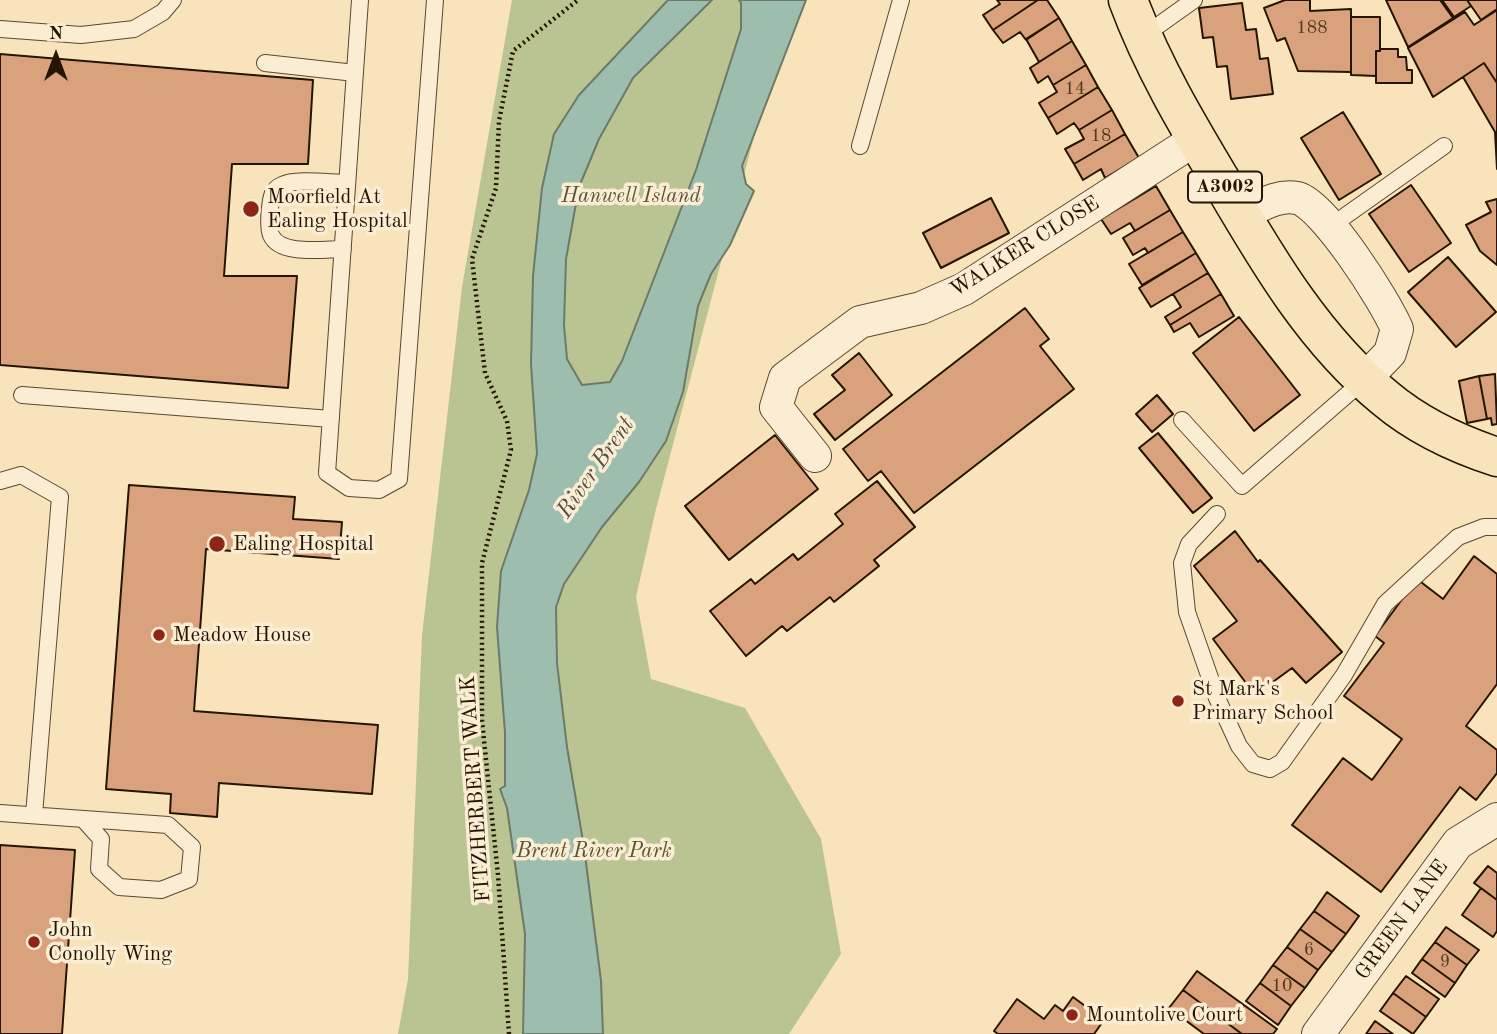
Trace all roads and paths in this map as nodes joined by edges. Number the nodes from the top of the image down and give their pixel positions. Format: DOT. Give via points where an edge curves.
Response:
graph roads {
  1 [pos="173,0"];
  2 [pos="360,0"];
  3 [pos="435,0"];
  4 [pos="578,0"];
  5 [pos="901,0"];
  6 [pos="1128,0"];
  7 [pos="1194,0"];
  8 [pos="0,29"];
  9 [pos="1142,37"];
  10 [pos="265,63"];
  11 [pos="355,73"];
  12 [pos="1196,139"];
  13 [pos="860,146"];
  14 [pos="1444,146"];
  15 [pos="347,183"];
  16 [pos="1241,215"];
  17 [pos="1331,226"];
  18 [pos="343,249"];
  19 [pos="1364,380"];
  20 [pos="22,396"];
  21 [pos="331,419"];
  22 [pos="1182,420"];
  23 [pos="815,456"];
  24 [pos="1497,457"];
  25 [pos="0,481"];
  26 [pos="1217,514"];
  27 [pos="1497,527"];
  28 [pos="0,813"];
  29 [pos="34,815"];
  30 [pos="83,819"];
  31 [pos="1497,819"];
  32 [pos="509,1034"];
  33 [pos="1318,1034"];
  1 -- 8 [label="lane" via="163,12 134,29 81,35"];
  2 -- 11 [label="lane"];
  3 -- 21 [label="lane" via="399,479 379,490 349,488 327,473"];
  4 -- 32 [label="path, FITZHERBERT WALK" via="513,51 499,121 496,188 472,259 485,373 508,421 510,450 482,563 482,721"];
  5 -- 13 [label="lane"];
  6 -- 9 [label="main road, A3002"];
  7 -- 9 [label="lane"];
  9 -- 12 [label="main road, A3002"];
  10 -- 11 [label="lane"];
  11 -- 15 [label="lane"];
  12 -- 16 [label="main road, A3002"];
  12 -- 23 [label="street, WALKER CLOSE" via="964,289 921,308 860,321 785,378 776,407"];
  14 -- 17 [label="lane"];
  15 -- 18 [label="lane"];
  15 -- 18 [label="lane" via="283,184 271,198 269,222 275,242 285,248"];
  16 -- 17 [label="street" via="1280,197 1299,198 1312,204"];
  16 -- 19 [label="main road, A3002" via="1305,312"];
  17 -- 19 [label="street" via="1388,307 1397,329 1390,353"];
  18 -- 21 [label="lane"];
  19 -- 22 [label="lane" via="1242,486"];
  19 -- 24 [label="main road, A3002" via="1408,416"];
  20 -- 21 [label="lane"];
  25 -- 29 [label="lane" via="21,475 60,497"];
  26 -- 27 [label="lane" via="1189,544 1182,563 1187,612 1239,746 1253,765 1270,769 1282,762 1343,675 1385,604 1458,537"];
  28 -- 29 [label="lane"];
  29 -- 30 [label="lane"];
  30 -- 30 [label="lane" via="169,825 192,847 189,879 161,890 119,887 99,869 101,839"];
  31 -- 33 [label="street, GREEN LANE" via="1458,843"];
}
